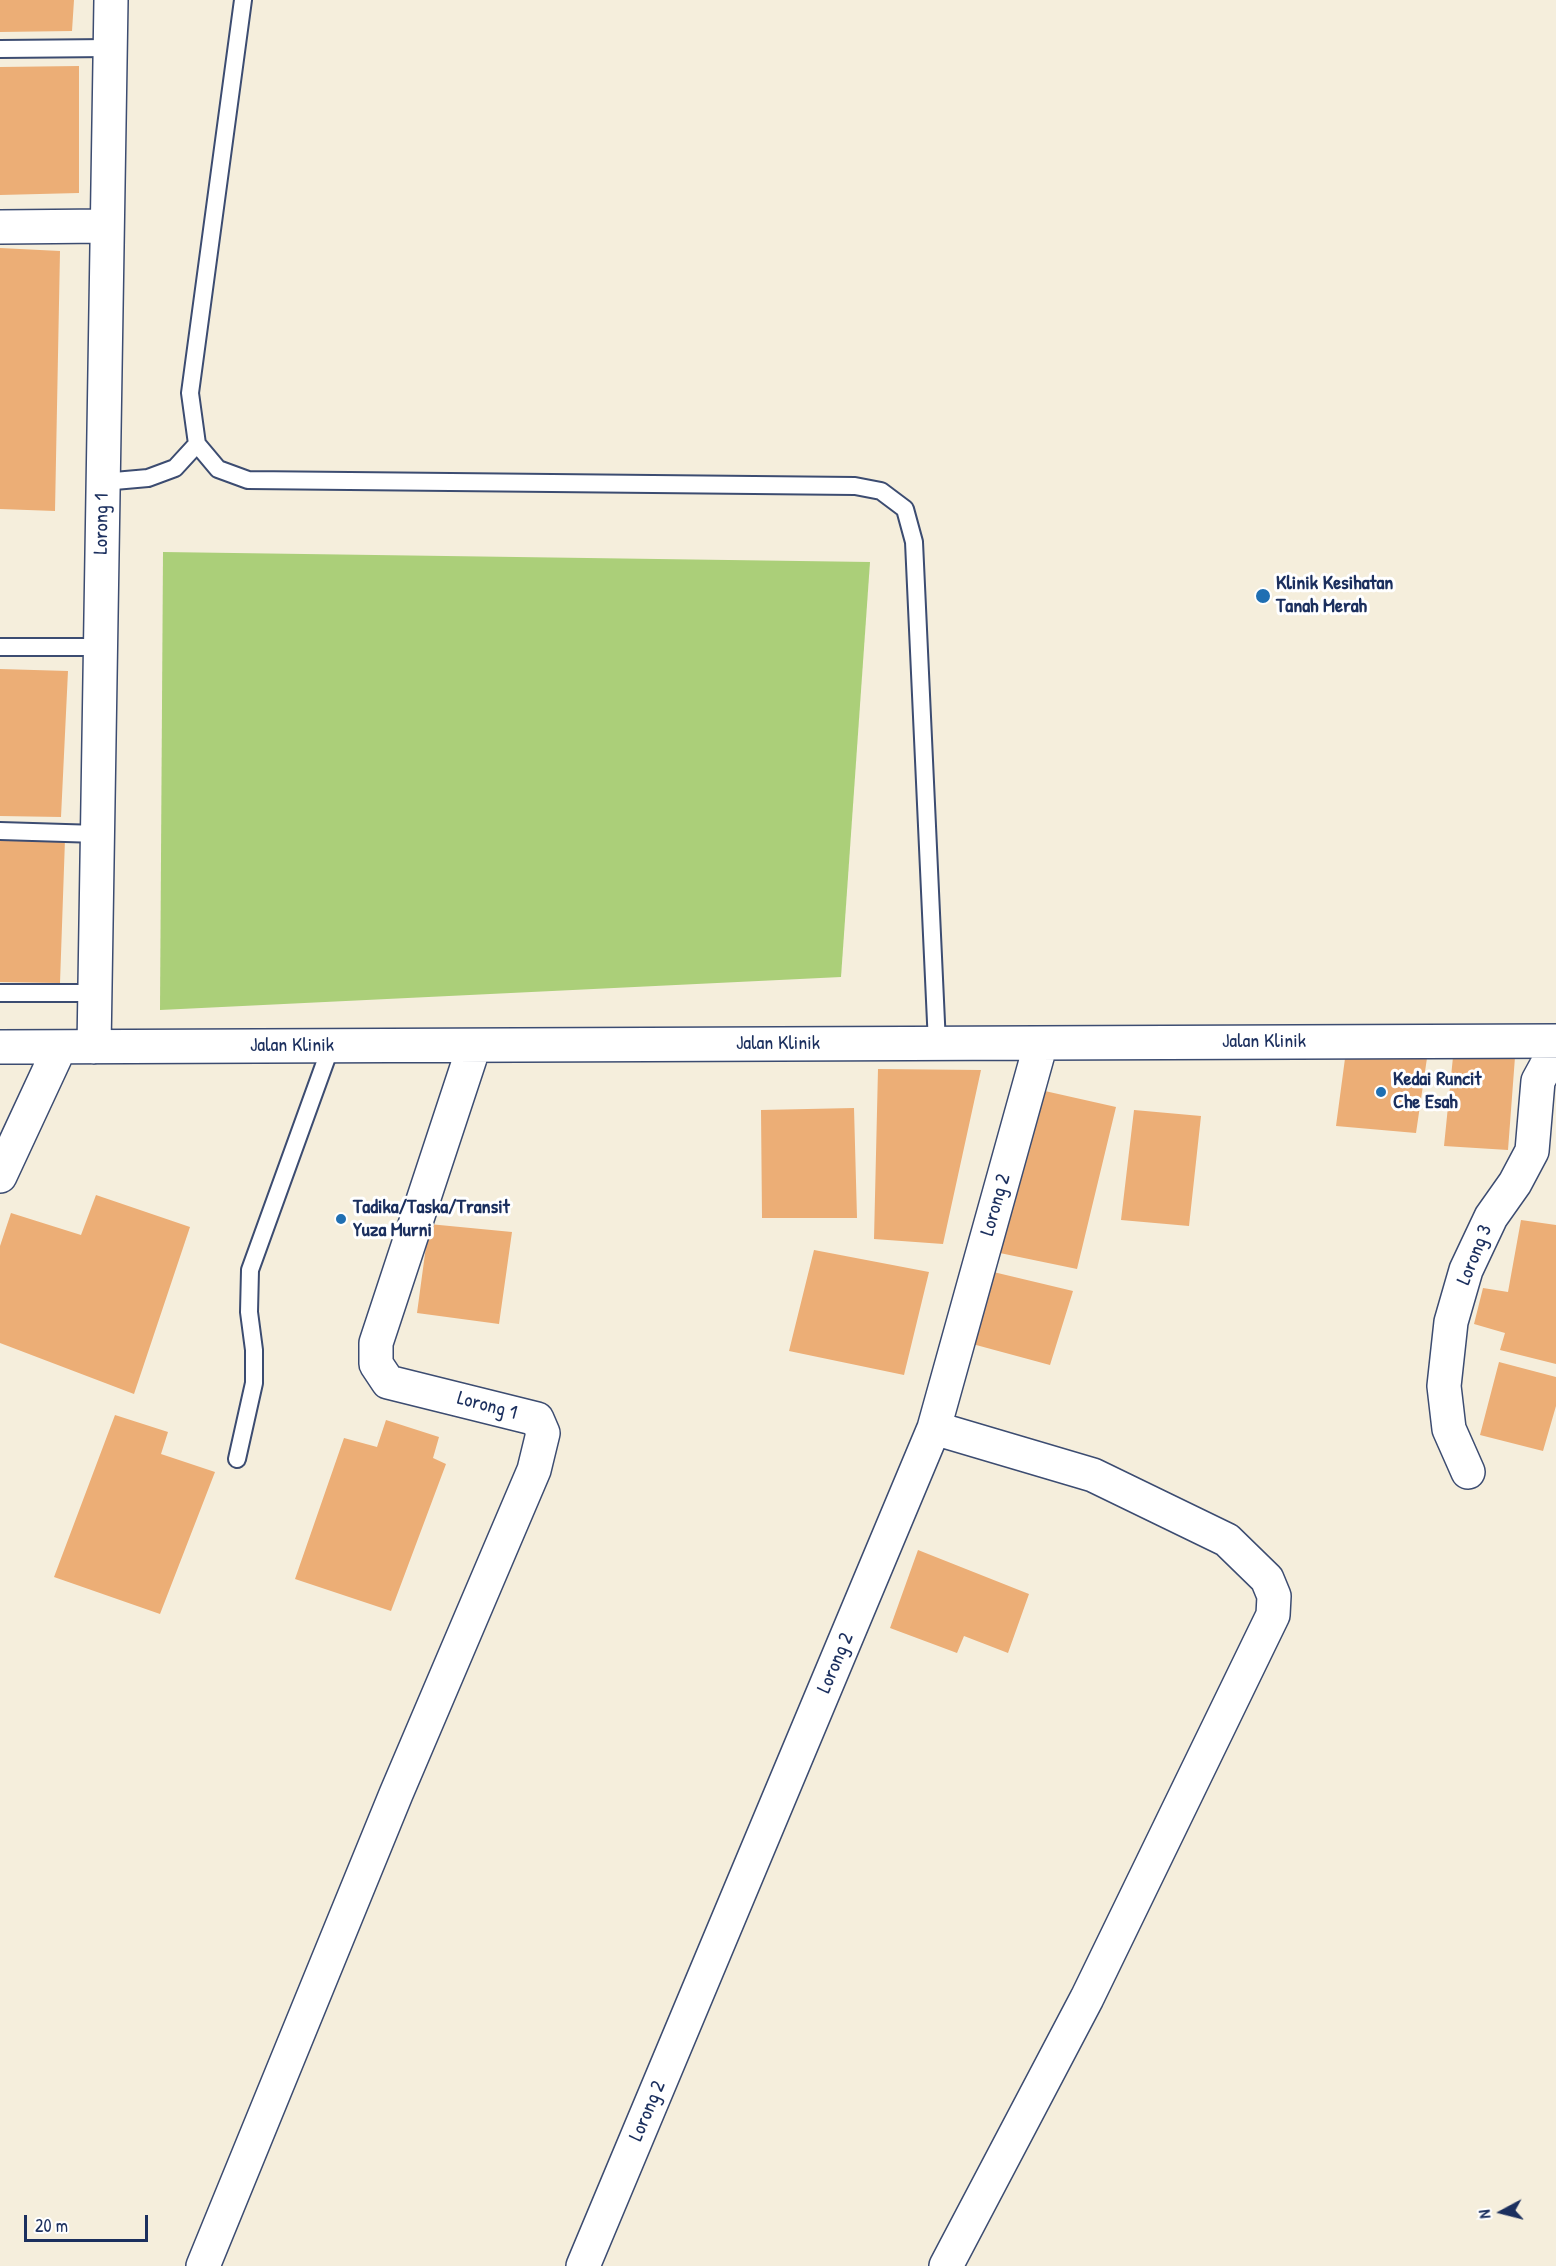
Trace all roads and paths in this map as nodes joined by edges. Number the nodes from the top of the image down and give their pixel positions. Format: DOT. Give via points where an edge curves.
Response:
graph roads {
  1 [pos="111,0"];
  2 [pos="243,0"];
  3 [pos="110,48"];
  4 [pos="0,50"];
  5 [pos="107,226"];
  6 [pos="0,227"];
  7 [pos="197,444"];
  8 [pos="103,482"];
  9 [pos="0,647"];
  10 [pos="100,647"];
  11 [pos="0,831"];
  12 [pos="98,834"];
  13 [pos="0,993"];
  14 [pos="95,993"];
  15 [pos="1556,1041"];
  16 [pos="1041,1043"];
  17 [pos="937,1044"];
  18 [pos="331,1046"];
  19 [pos="474,1046"];
  20 [pos="0,1047"];
  21 [pos="60,1047"];
  22 [pos="94,1047"];
  23 [pos="1556,1048"];
  24 [pos="0,1176"];
  25 [pos="934,1428"];
  26 [pos="237,1459"];
  27 [pos="1468,1472"];
  28 [pos="203,2266"];
  29 [pos="583,2266"];
  30 [pos="946,2266"];
  1 -- 3 [label="street, Lorong 1"];
  2 -- 7 [label="lane" via="190,393"];
  3 -- 4 [label="lane"];
  3 -- 5 [label="street, Lorong 1"];
  5 -- 6 [label="street"];
  5 -- 8 [label="street, Lorong 1"];
  7 -- 8 [label="lane" via="175,468 148,478"];
  7 -- 17 [label="lane" via="218,468 248,480 855,486 881,491 906,509 914,542"];
  8 -- 10 [label="street, Lorong 1"];
  9 -- 10 [label="lane"];
  10 -- 12 [label="street, Lorong 1"];
  11 -- 12 [label="lane"];
  12 -- 14 [label="street, Lorong 1"];
  13 -- 14 [label="lane"];
  14 -- 22 [label="street, Lorong 1"];
  15 -- 16 [label="street, Jalan Klinik"];
  16 -- 17 [label="street, Jalan Klinik"];
  16 -- 25 [label="street, Lorong 2"];
  17 -- 19 [label="street, Jalan Klinik"];
  18 -- 19 [label="street, Jalan Klinik"];
  18 -- 22 [label="street, Jalan Klinik"];
  18 -- 26 [label="lane" via="250,1270 254,1383"];
  19 -- 28 [label="street, Lorong 1" via="376,1343 376,1364 388,1382 537,1419 543,1433 534,1470 396,1794"];
  20 -- 21 [label="street, Jalan Klinik"];
  21 -- 22 [label="street, Jalan Klinik"];
  21 -- 24 [label="street"];
  23 -- 27 [label="street, Lorong 3" via="1538,1081 1532,1151 1491,1217 1466,1270 1451,1322 1444,1386 1449,1429"];
  25 -- 29 [label="street, Lorong 2"];
  25 -- 30 [label="street" via="1093,1475 1227,1540 1267,1579 1274,1596 1273,1615 1092,1987"];
}
